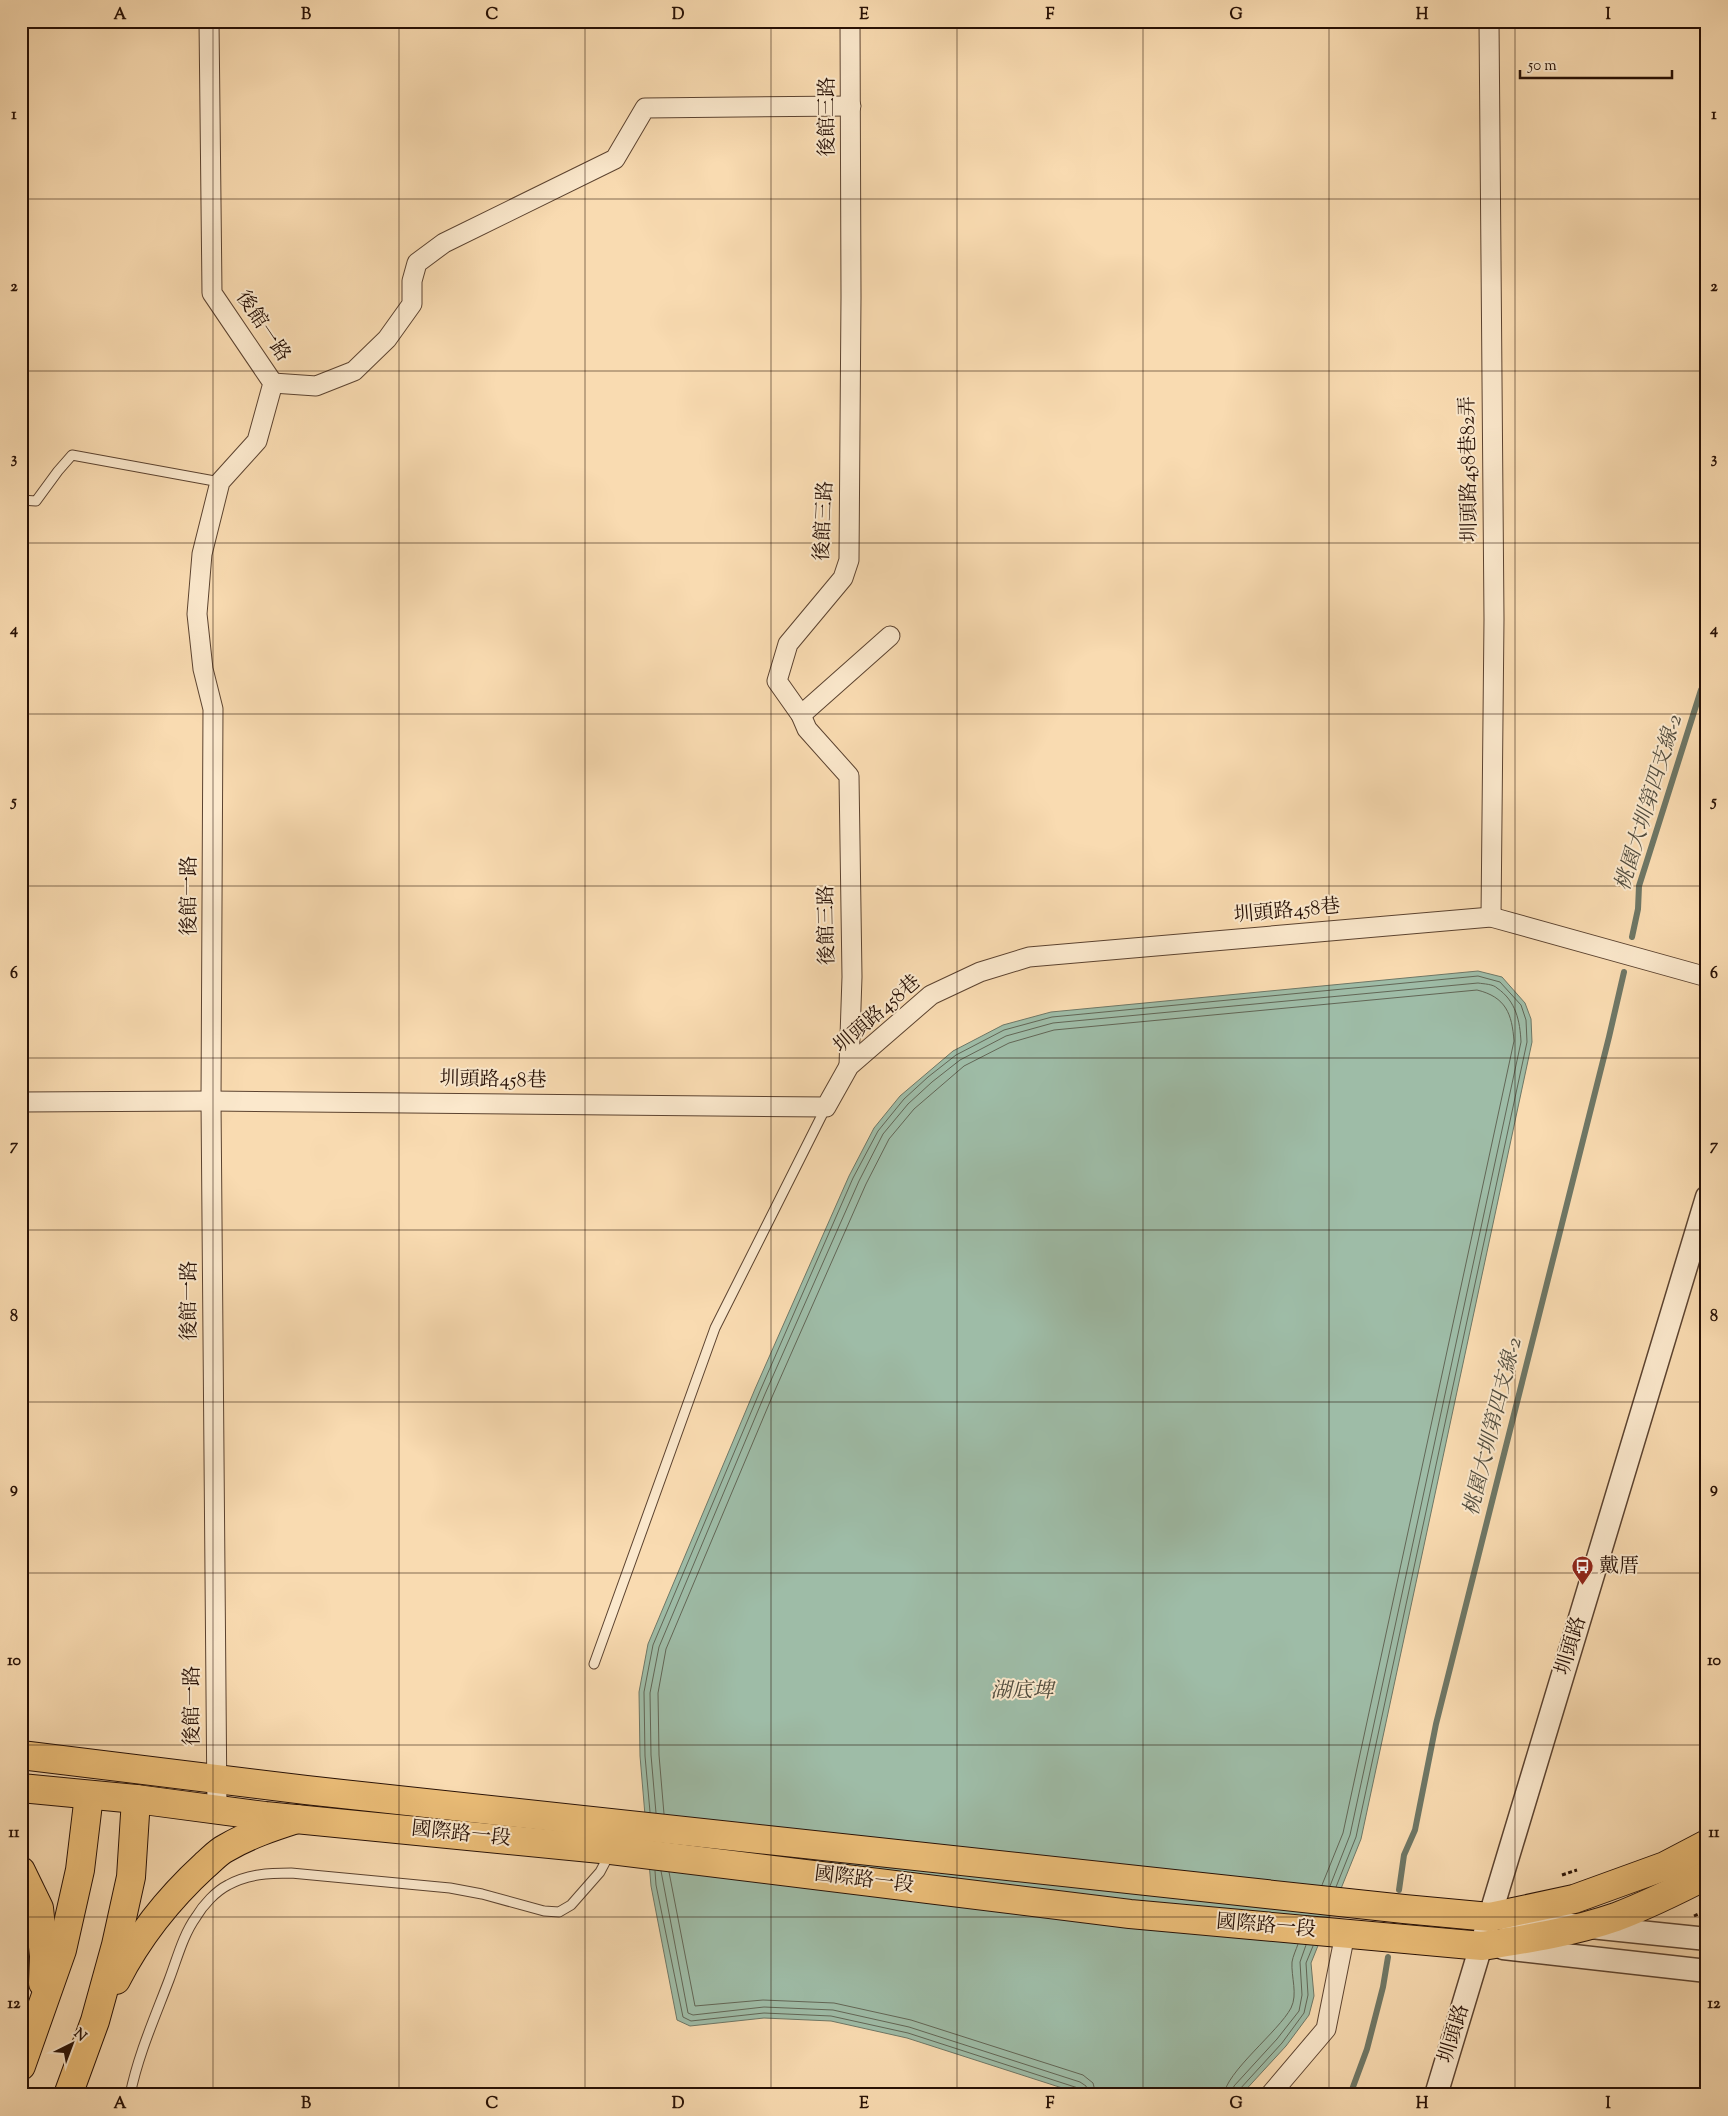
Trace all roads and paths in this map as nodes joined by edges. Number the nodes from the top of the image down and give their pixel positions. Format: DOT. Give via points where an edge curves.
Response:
graph roads {
  1 [pos="209,21"];
  2 [pos="850,21"];
  3 [pos="1489,21"];
  4 [pos="851,106"];
  5 [pos="273,383"];
  6 [pos="220,482"];
  7 [pos="21,500"];
  8 [pos="890,636"];
  9 [pos="801,714"];
  10 [pos="1491,917"];
  11 [pos="1707,977"];
  12 [pos="849,1066"];
  13 [pos="211,1101"];
  14 [pos="21,1102"];
  15 [pos="826,1107"];
  16 [pos="1707,1197"];
  17 [pos="594,1664"];
  18 [pos="21,1754"];
  19 [pos="108,1765"];
  20 [pos="216,1779"];
  21 [pos="21,1788"];
  22 [pos="89,1795"];
  23 [pos="136,1799"];
  24 [pos="217,1810"];
  25 [pos="297,1819"];
  26 [pos="1707,1844"];
  27 [pos="611,1850"];
  28 [pos="1586,1868"];
  29 [pos="21,1871"];
  30 [pos="1707,1875"];
  31 [pos="1559,1876"];
  32 [pos="1490,1917"];
  33 [pos="1584,1927"];
  34 [pos="1345,1934"];
  35 [pos="1707,1939"];
  36 [pos="1482,1946"];
  37 [pos="1707,1971"];
  38 [pos="43,2002"];
  39 [pos="95,2021"];
  40 [pos="21,2066"];
  41 [pos="68,2095"];
  42 [pos="130,2095"];
  43 [pos="1270,2095"];
  44 [pos="1436,2095"];
  1 -- 5 [label="street, 後館一路" via="212,293"];
  2 -- 4 [label="street, 後館三路"];
  3 -- 10 [label="street, 圳頭路458巷82弄" via="1494,619"];
  4 -- 5 [label="street" via="645,108 615,159 444,243 418,263 412,280 412,304 387,339 354,370 316,386"];
  4 -- 9 [label="street, 後館三路" via="849,560 843,578 788,644 777,681"];
  5 -- 6 [label="street, 後館一路" via="257,441"];
  6 -- 7 [label="lane" via="72,455 36,501"];
  6 -- 13 [label="street, 後館一路" via="202,554 197,614 203,669 213,709"];
  8 -- 9 [label="street"];
  9 -- 12 [label="street, 後館三路" via="807,729 849,776 852,977"];
  10 -- 11 [label="street, 圳頭路458巷"];
  10 -- 12 [label="street, 圳頭路458巷" via="1029,957 980,972 932,995"];
  12 -- 15 [label="street, 圳頭路458巷"];
  13 -- 14 [label="street, 圳頭路458巷"];
  13 -- 15 [label="street, 圳頭路458巷"];
  13 -- 20 [label="street, 後館一路"];
  15 -- 17 [label="lane" via="715,1328"];
  16 -- 32 [label="street, 圳頭路"];
  18 -- 19 [label="main road, 國際路一段"];
  19 -- 20 [label="main road, 國際路一段"];
  19 -- 22 [label="main road"];
  19 -- 23 [label="main road"];
  20 -- 24 [label="street, 後館一路"];
  20 -- 32 [label="main road, 國際路一段"];
  21 -- 22 [label="main road, 國際路一段"];
  22 -- 23 [label="main road, 國際路一段"];
  22 -- 38 [label="main road" via="80,1870 62,1950"];
  23 -- 24 [label="main road, 國際路一段"];
  23 -- 39 [label="main road" via="131,1877"];
  24 -- 25 [label="main road, 國際路一段"];
  25 -- 27 [label="main road, 國際路一段"];
  25 -- 39 [label="main road" via="257,1831 224,1849 194,1876 151,1924 127,1959"];
  26 -- 32 [label="main road" via="1666,1866 1574,1899"];
  27 -- 34 [label="main road, 國際路一段" via="1130,1914"];
  27 -- 42 [label="lane" via="600,1872 571,1905 559,1912 450,1888 291,1873 245,1877 226,1885 195,1917 184,1939 141,2055"];
  28 -- 31 [label="path"];
  29 -- 38 [label="main road" via="39,1908 44,1956"];
  30 -- 33 [label="main road" via="1617,1917"];
  32 -- 33 [label="street, 國際路一段"];
  32 -- 36 [label="street, 圳頭路"];
  33 -- 35 [label="street, 國際路一段"];
  33 -- 36 [label="main road"];
  34 -- 36 [label="main road, 國際路一段"];
  34 -- 43 [label="street" via="1326,2029"];
  36 -- 37 [label="street, 國際路一段"];
  36 -- 44 [label="street, 圳頭路"];
  38 -- 40 [label="main road"];
  39 -- 41 [label="main road"];
}
